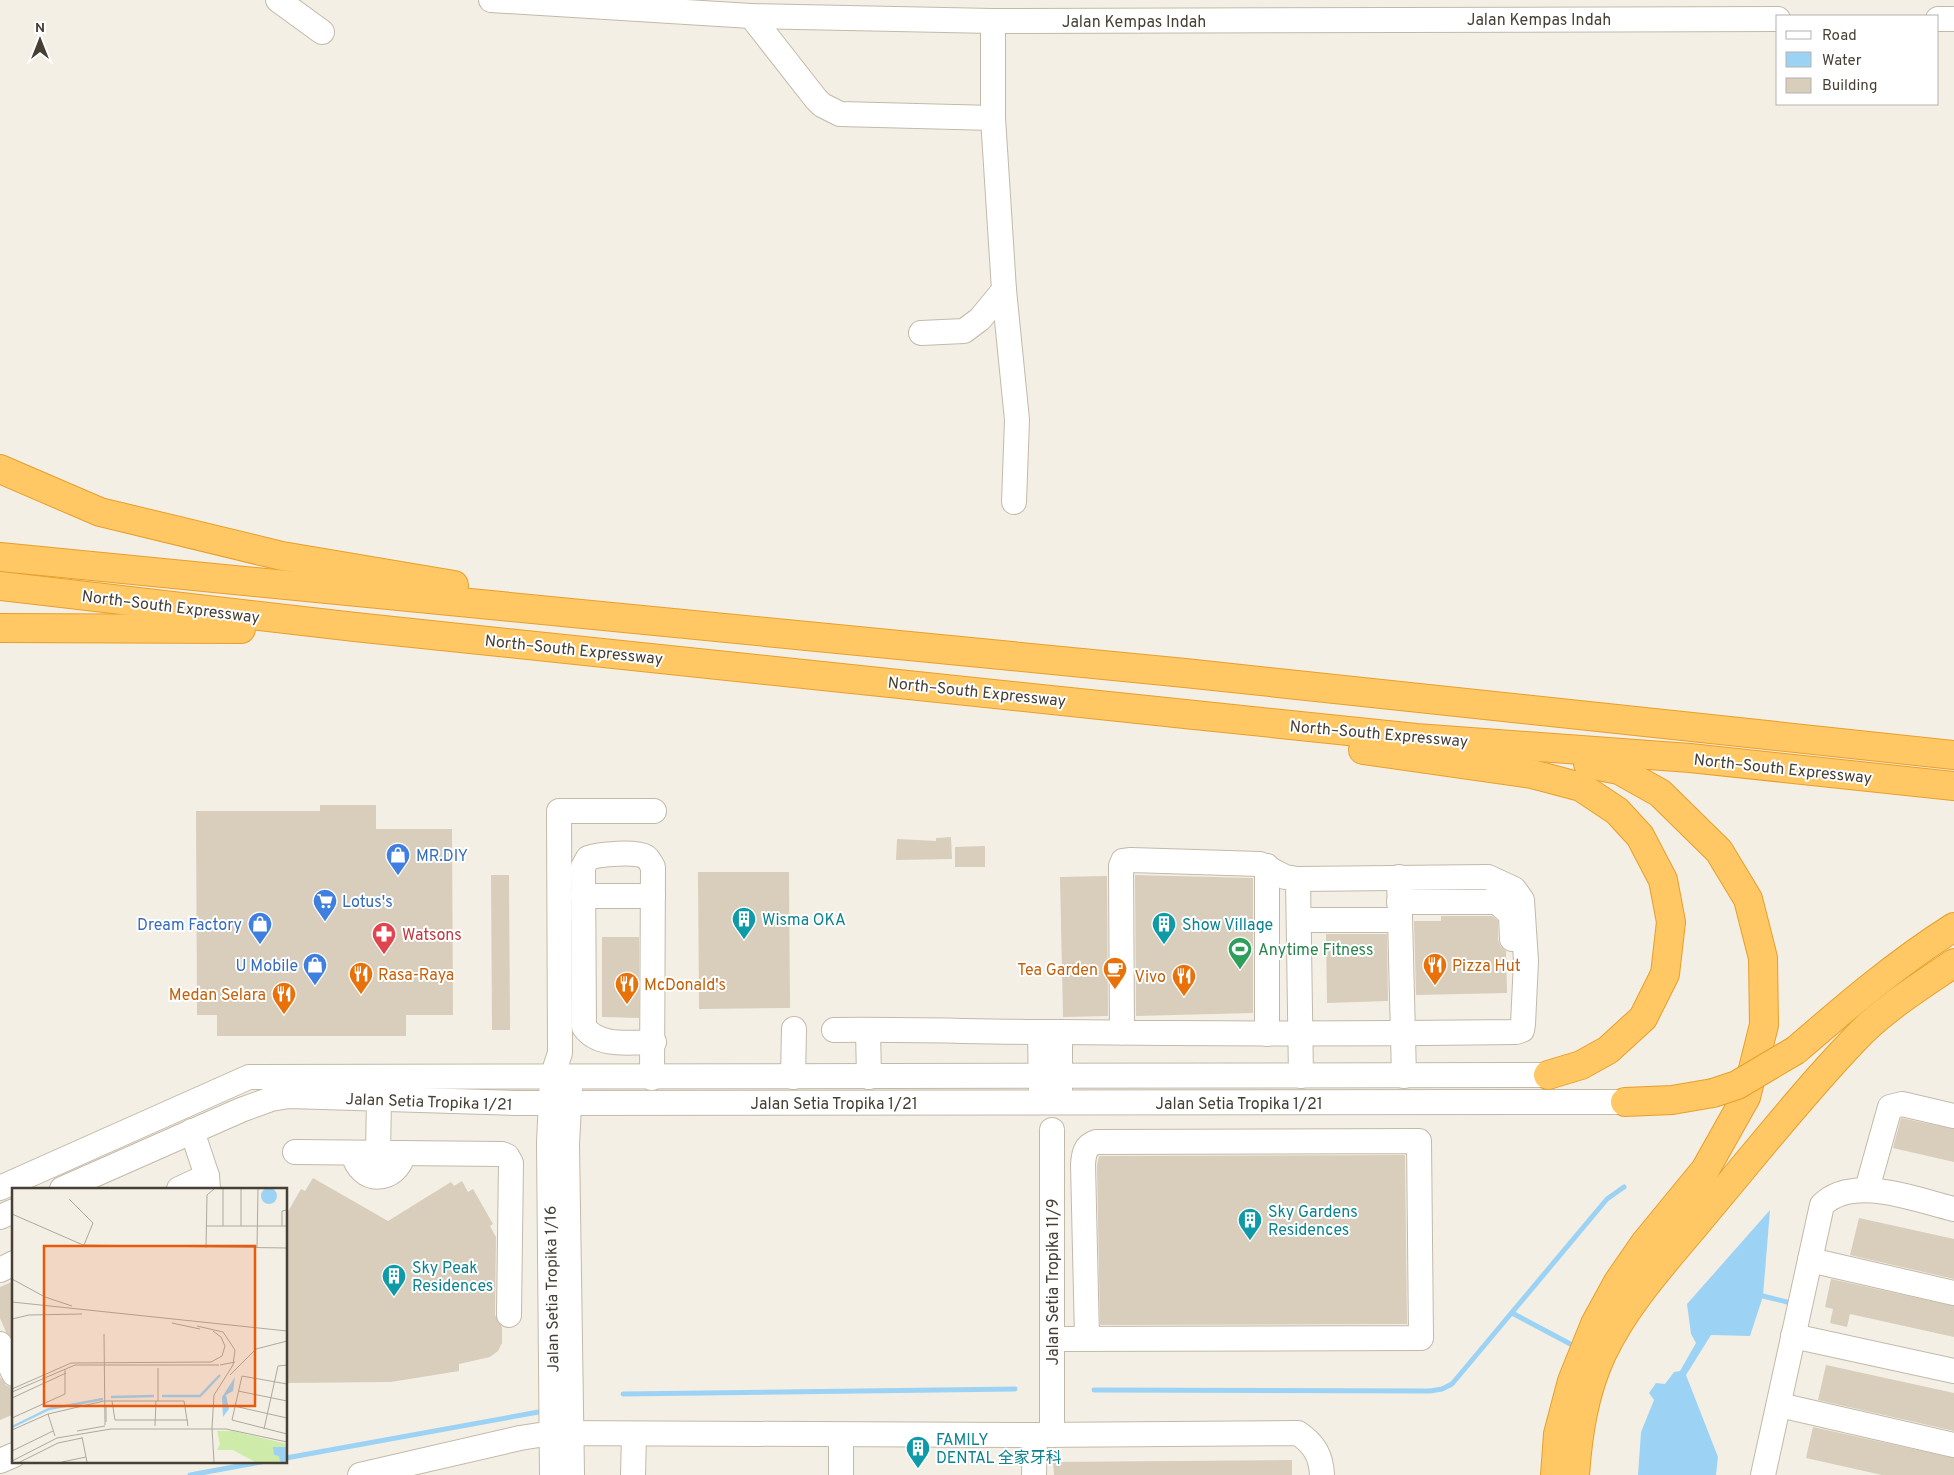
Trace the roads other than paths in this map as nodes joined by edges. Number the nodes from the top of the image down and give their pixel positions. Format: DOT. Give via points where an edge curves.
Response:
graph roads {
  1 [pos="278,0"];
  2 [pos="491,0"];
  3 [pos="1501,9"];
  4 [pos="751,16"];
  5 [pos="1776,19"];
  6 [pos="1939,19"];
  7 [pos="1954,19"];
  8 [pos="993,21"];
  9 [pos="322,32"];
  10 [pos="993,118"];
  11 [pos="1004,290"];
  12 [pos="921,333"];
  13 [pos="0,469"];
  14 [pos="1014,502"];
  15 [pos="0,557"];
  16 [pos="0,586"];
  17 [pos="644,621"];
  18 [pos="355,626"];
  19 [pos="0,628"];
  20 [pos="1185,714"];
  21 [pos="1416,738"];
  22 [pos="1954,755"];
  23 [pos="1954,786"];
  24 [pos="654,811"];
  25 [pos="1267,866"];
  26 [pos="1399,877"];
  27 [pos="1298,879"];
  28 [pos="653,896"];
  29 [pos="583,903"];
  30 [pos="559,910"];
  31 [pos="1400,911"];
  32 [pos="1299,920"];
  33 [pos="1954,928"];
  34 [pos="1526,961"];
  35 [pos="1954,963"];
  36 [pos="794,1029"];
  37 [pos="834,1030"];
  38 [pos="868,1030"];
  39 [pos="1050,1032"];
  40 [pos="1122,1033"];
  41 [pos="1403,1033"];
  42 [pos="1267,1034"];
  43 [pos="1300,1034"];
  44 [pos="654,1042"];
  45 [pos="560,1053"];
  46 [pos="1548,1075"];
  47 [pos="1050,1076"];
  48 [pos="1301,1076"];
  49 [pos="1404,1076"];
  50 [pos="561,1077"];
  51 [pos="607,1077"];
  52 [pos="793,1077"];
  53 [pos="869,1077"];
  54 [pos="523,1078"];
  55 [pos="652,1078"];
  56 [pos="379,1099"];
  57 [pos="1625,1102"];
  58 [pos="515,1103"];
  59 [pos="560,1103"];
  60 [pos="610,1103"];
  61 [pos="1051,1103"];
  62 [pos="1175,1103"];
  63 [pos="1954,1116"];
  64 [pos="192,1130"];
  65 [pos="1175,1141"];
  66 [pos="558,1144"];
  67 [pos="295,1152"];
  68 [pos="354,1153"];
  69 [pos="378,1153"];
  70 [pos="404,1153"];
  71 [pos="207,1182"];
  72 [pos="0,1188"];
  73 [pos="64,1188"];
  74 [pos="183,1188"];
  75 [pos="1867,1189"];
  76 [pos="1954,1208"];
  77 [pos="12,1211"];
  78 [pos="0,1217"];
  79 [pos="1810,1260"];
  80 [pos="12,1264"];
  81 [pos="0,1270"];
  82 [pos="1954,1293"];
  83 [pos="1052,1301"];
  84 [pos="1087,1301"];
  85 [pos="510,1314"];
  86 [pos="1793,1336"];
  87 [pos="1088,1338"];
  88 [pos="1052,1339"];
  89 [pos="4,1349"];
  90 [pos="12,1369"];
  91 [pos="1954,1371"];
  92 [pos="1779,1405"];
  93 [pos="562,1434"];
  94 [pos="634,1435"];
  95 [pos="841,1435"];
  96 [pos="1043,1435"];
  97 [pos="1954,1445"];
  98 [pos="12,1456"];
  99 [pos="0,1461"];
  100 [pos="404,1470"];
  101 [pos="364,1475"];
  102 [pos="552,1475"];
  103 [pos="572,1475"];
  104 [pos="633,1475"];
  105 [pos="841,1475"];
  106 [pos="1034,1475"];
  107 [pos="1322,1475"];
  108 [pos="1556,1475"];
  109 [pos="1575,1475"];
  110 [pos="1762,1475"];
  1 -- 9 [label="street"];
  2 -- 4 [label="street, Jalan Kempas Indah"];
  3 -- 5 [label="street, Jalan Kempas Indah"];
  3 -- 8 [label="street, Jalan Kempas Indah"];
  4 -- 8 [label="street, Jalan Kempas Indah"];
  4 -- 10 [label="street" via="809,91 830,110 840,114"];
  6 -- 7 [label="street"];
  8 -- 10 [label="street"];
  10 -- 11 [label="street"];
  11 -- 12 [label="street" via="980,319 964,331"];
  11 -- 14 [label="street" via="1017,420"];
  13 -- 17 [label="highway" via="100,512 282,556 494,591"];
  15 -- 17 [label="highway, North–South Expressway"];
  16 -- 18 [label="highway, North–South Expressway"];
  17 -- 22 [label="highway, North–South Expressway" via="1195,674"];
  18 -- 19 [label="highway" via="260,630"];
  18 -- 20 [label="highway, North–South Expressway"];
  20 -- 21 [label="highway, North–South Expressway"];
  20 -- 46 [label="highway" via="1323,744 1532,774 1581,787 1617,811 1640,836 1663,880 1671,922 1665,974 1643,1018 1608,1050 1581,1065"];
  21 -- 23 [label="highway, North–South Expressway" via="1690,758"];
  21 -- 108 [label="highway" via="1619,770 1660,793 1719,851 1748,899 1762,958 1764,1025 1746,1097 1705,1170 1645,1243 1595,1324 1572,1381 1558,1434"];
  24 -- 30 [label="street, Jalan Setia Tropika 1/16" via="559,811"];
  25 -- 27 [label="street" via="1279,875"];
  25 -- 40 [label="street" via="1123,861"];
  25 -- 42 [label="street"];
  26 -- 27 [label="street"];
  26 -- 31 [label="street"];
  26 -- 34 [label="street" via="1488,877 1514,889 1522,900"];
  27 -- 32 [label="street"];
  28 -- 29 [label="street"];
  28 -- 29 [label="street" via="653,867 646,858 635,854 597,855 588,858 583,867"];
  28 -- 44 [label="street"];
  29 -- 30 [label="street"];
  29 -- 44 [label="street" via="584,1027 601,1040"];
  30 -- 45 [label="street, Jalan Setia Tropika 1/16"];
  31 -- 32 [label="street"];
  31 -- 34 [label="street" via="1497,902 1512,915 1513,950"];
  31 -- 41 [label="street"];
  32 -- 43 [label="street"];
  33 -- 57 [label="highway, bridge" via="1913,953 1867,988 1796,1050 1737,1085 1672,1100"];
  34 -- 41 [label="street" via="1522,1030"];
  35 -- 109 [label="highway" via="1856,1038 1699,1221 1631,1306 1603,1353 1588,1390 1578,1430"];
  36 -- 52 [label="street"];
  37 -- 38 [label="street"];
  38 -- 39 [label="street"];
  38 -- 53 [label="street"];
  39 -- 40 [label="street"];
  39 -- 47 [label="street"];
  40 -- 42 [label="street"];
  41 -- 43 [label="street"];
  41 -- 49 [label="street"];
  42 -- 43 [label="street"];
  43 -- 48 [label="street"];
  44 -- 55 [label="street"];
  45 -- 50 [label="street, Jalan Setia Tropika 1/16"];
  45 -- 51 [label="street" via="586,1070"];
  45 -- 54 [label="street" via="541,1069"];
  46 -- 49 [label="street, Jalan Setia Tropika 1/21"];
  47 -- 48 [label="street, Jalan Setia Tropika 1/21"];
  47 -- 53 [label="street, Jalan Setia Tropika 1/21"];
  47 -- 61 [label="street"];
  48 -- 49 [label="street, Jalan Setia Tropika 1/21"];
  50 -- 51 [label="street, Jalan Setia Tropika 1/21"];
  50 -- 54 [label="street, Jalan Setia Tropika 1/21"];
  50 -- 59 [label="street, Jalan Setia Tropika 1/16"];
  51 -- 55 [label="street, Jalan Setia Tropika 1/21"];
  52 -- 53 [label="street, Jalan Setia Tropika 1/21"];
  52 -- 55 [label="street, Jalan Setia Tropika 1/21"];
  54 -- 72 [label="street, Jalan Setia Tropika 1/21" via="249,1076"];
  56 -- 58 [label="street, Jalan Setia Tropika 1/21"];
  56 -- 64 [label="street, Jalan Setia Tropika 1/21" via="289,1096 270,1099"];
  56 -- 69 [label="street"];
  57 -- 62 [label="street, Jalan Setia Tropika 1/21"];
  58 -- 59 [label="street, Jalan Setia Tropika 1/21"];
  58 -- 66 [label="street" via="541,1121"];
  59 -- 60 [label="street, Jalan Setia Tropika 1/21"];
  59 -- 66 [label="street, Jalan Setia Tropika 1/16"];
  60 -- 61 [label="street, Jalan Setia Tropika 1/21"];
  60 -- 66 [label="street"];
  61 -- 62 [label="street, Jalan Setia Tropika 1/21"];
  61 -- 83 [label="street, Jalan Setia Tropika 11/9" via="1041,1118 1052,1130"];
  62 -- 65 [label="street"];
  63 -- 75 [label="street" via="1902,1104 1890,1107"];
  64 -- 71 [label="street"];
  64 -- 73 [label="street, Jalan Setia Tropika 1/21"];
  65 -- 84 [label="street" via="1096,1142 1086,1148 1083,1164"];
  65 -- 87 [label="street" via="1419,1141 1422,1338"];
  66 -- 93 [label="street, Jalan Setia Tropika 1/16"];
  67 -- 68 [label="street"];
  68 -- 69 [label="street"];
  68 -- 70 [label="street" via="362,1170 376,1176 392,1173 398,1168"];
  69 -- 70 [label="street"];
  70 -- 85 [label="street" via="507,1156 511,1164"];
  71 -- 74 [label="street"];
  75 -- 76 [label="street"];
  75 -- 79 [label="street" via="1839,1193 1822,1205"];
  77 -- 78 [label="street"];
  79 -- 82 [label="street"];
  79 -- 86 [label="street"];
  80 -- 81 [label="street"];
  83 -- 84 [label="street"];
  83 -- 88 [label="street, Jalan Setia Tropika 11/9"];
  84 -- 87 [label="street"];
  86 -- 91 [label="street"];
  86 -- 92 [label="street"];
  87 -- 88 [label="street"];
  88 -- 96 [label="street, Jalan Setia Tropika 11/9"];
  89 -- 90 [label="street"];
  92 -- 97 [label="street"];
  92 -- 110 [label="street"];
  93 -- 94 [label="street"];
  93 -- 100 [label="street" via="520,1438"];
  93 -- 102 [label="street, Jalan Setia Tropika 1/16"];
  93 -- 103 [label="street, Jalan Setia Tropika 1/16"];
  94 -- 95 [label="street"];
  94 -- 104 [label="street"];
  95 -- 96 [label="street"];
  95 -- 105 [label="street"];
  96 -- 106 [label="street, Jalan Setia Tropika 11/9"];
  96 -- 107 [label="street" via="1298,1433 1312,1443 1318,1453"];
  98 -- 99 [label="street"];
  100 -- 101 [label="street"];
}
